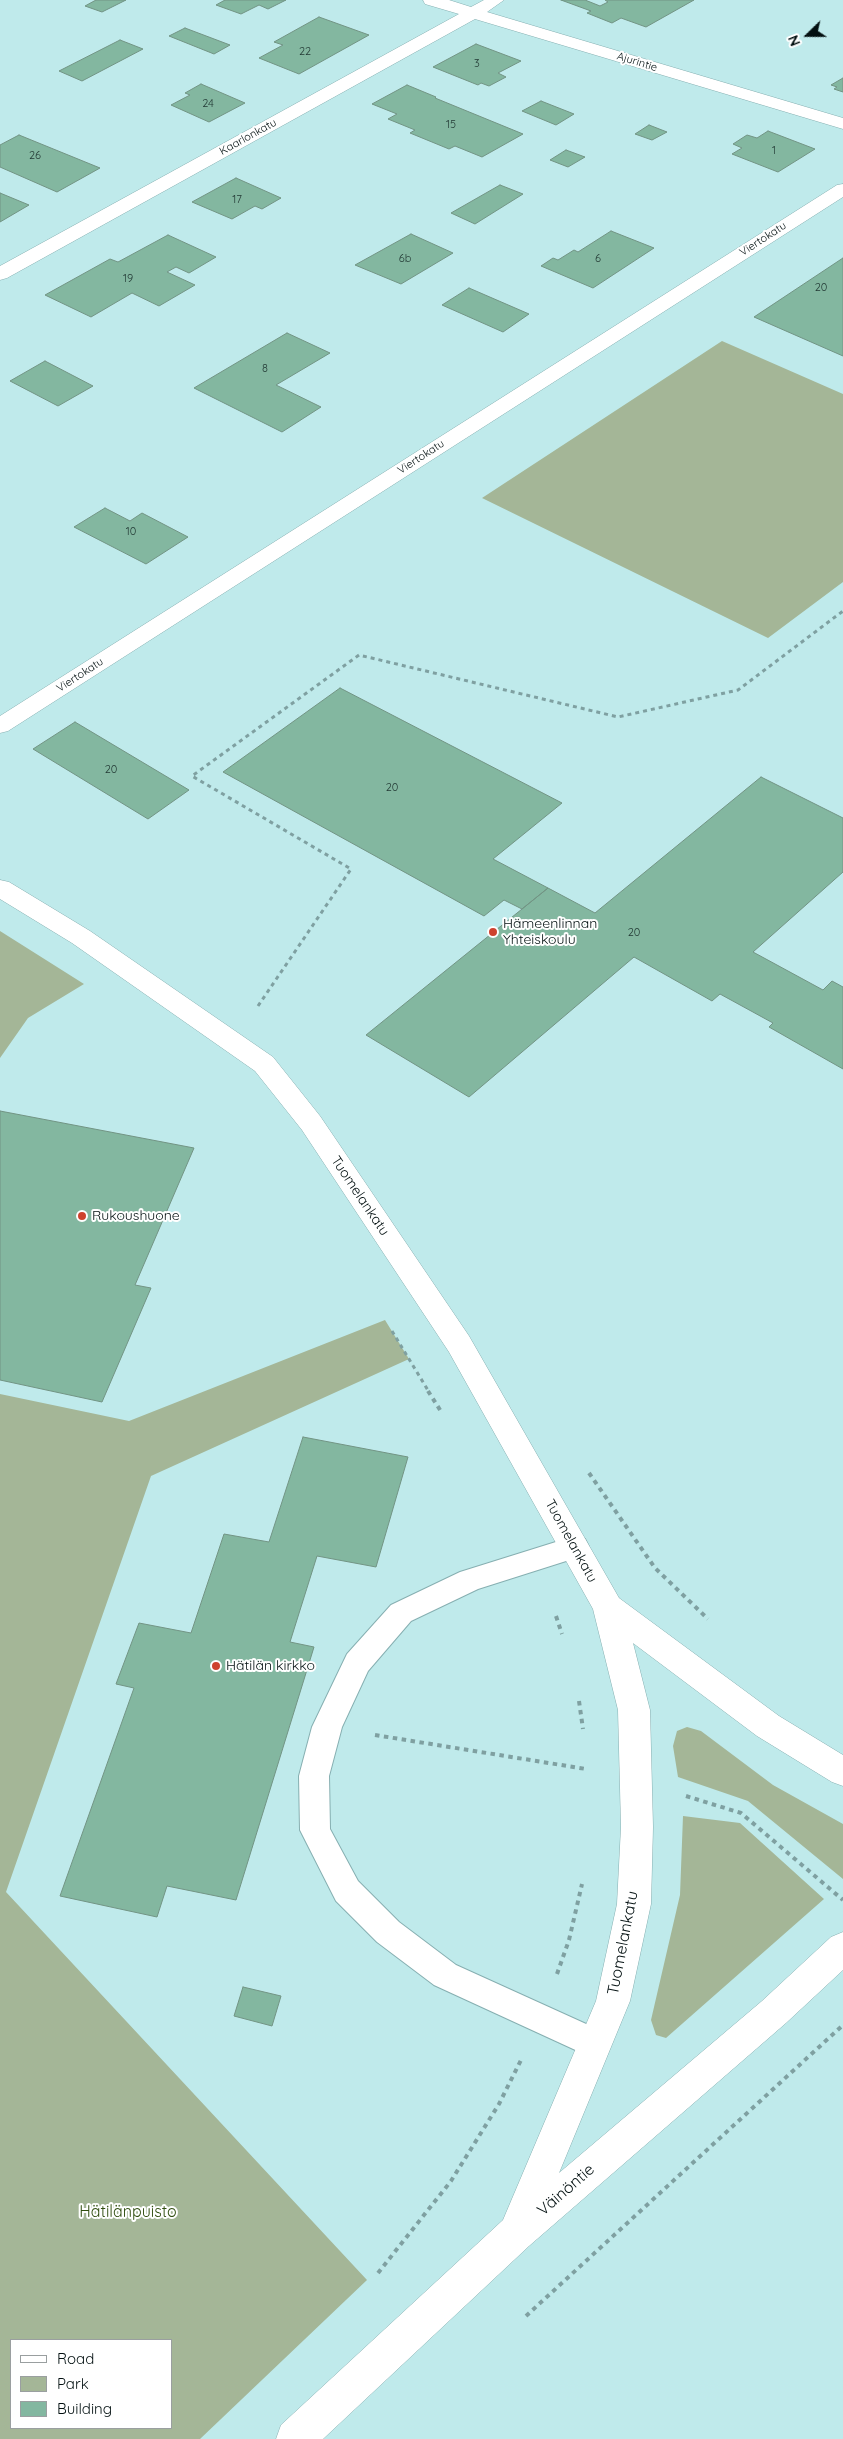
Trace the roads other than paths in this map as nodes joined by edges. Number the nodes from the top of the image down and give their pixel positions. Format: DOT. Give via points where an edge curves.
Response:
graph roads {
  1 [pos="431,0"];
  2 [pos="496,0"];
  3 [pos="473,12"];
  4 [pos="843,124"];
  5 [pos="843,189"];
  6 [pos="0,274"];
  7 [pos="0,726"];
  8 [pos="0,888"];
  9 [pos="575,1547"];
  10 [pos="608,1607"];
  11 [pos="843,1772"];
  12 [pos="843,1948"];
  13 [pos="595,2044"];
  14 [pos="516,2234"];
  15 [pos="295,2439"];
  1 -- 3 [label="street, Ajurintie"];
  2 -- 3 [label="street, Kaarlonkatu"];
  3 -- 4 [label="street, Ajurintie"];
  3 -- 6 [label="street, Kaarlonkatu"];
  5 -- 7 [label="street, Viertokatu"];
  8 -- 9 [label="street, Tuomelankatu" via="202,1018 264,1064 311,1123 459,1344"];
  9 -- 10 [label="street, Tuomelankatu"];
  9 -- 13 [label="lane" via="470,1580 401,1613 357,1662 328,1727 314,1776 315,1830 347,1891 388,1932 445,1975"];
  10 -- 11 [label="street, Tuomelankatu" via="768,1726"];
  10 -- 13 [label="street, Tuomelankatu" via="634,1710 637,1827 634,1904 613,2001"];
  12 -- 14 [label="street, Väinöntie" via="774,2012"];
  13 -- 14 [label="street, Tuomelankatu"];
  14 -- 15 [label="street, Väinöntie"];
}
